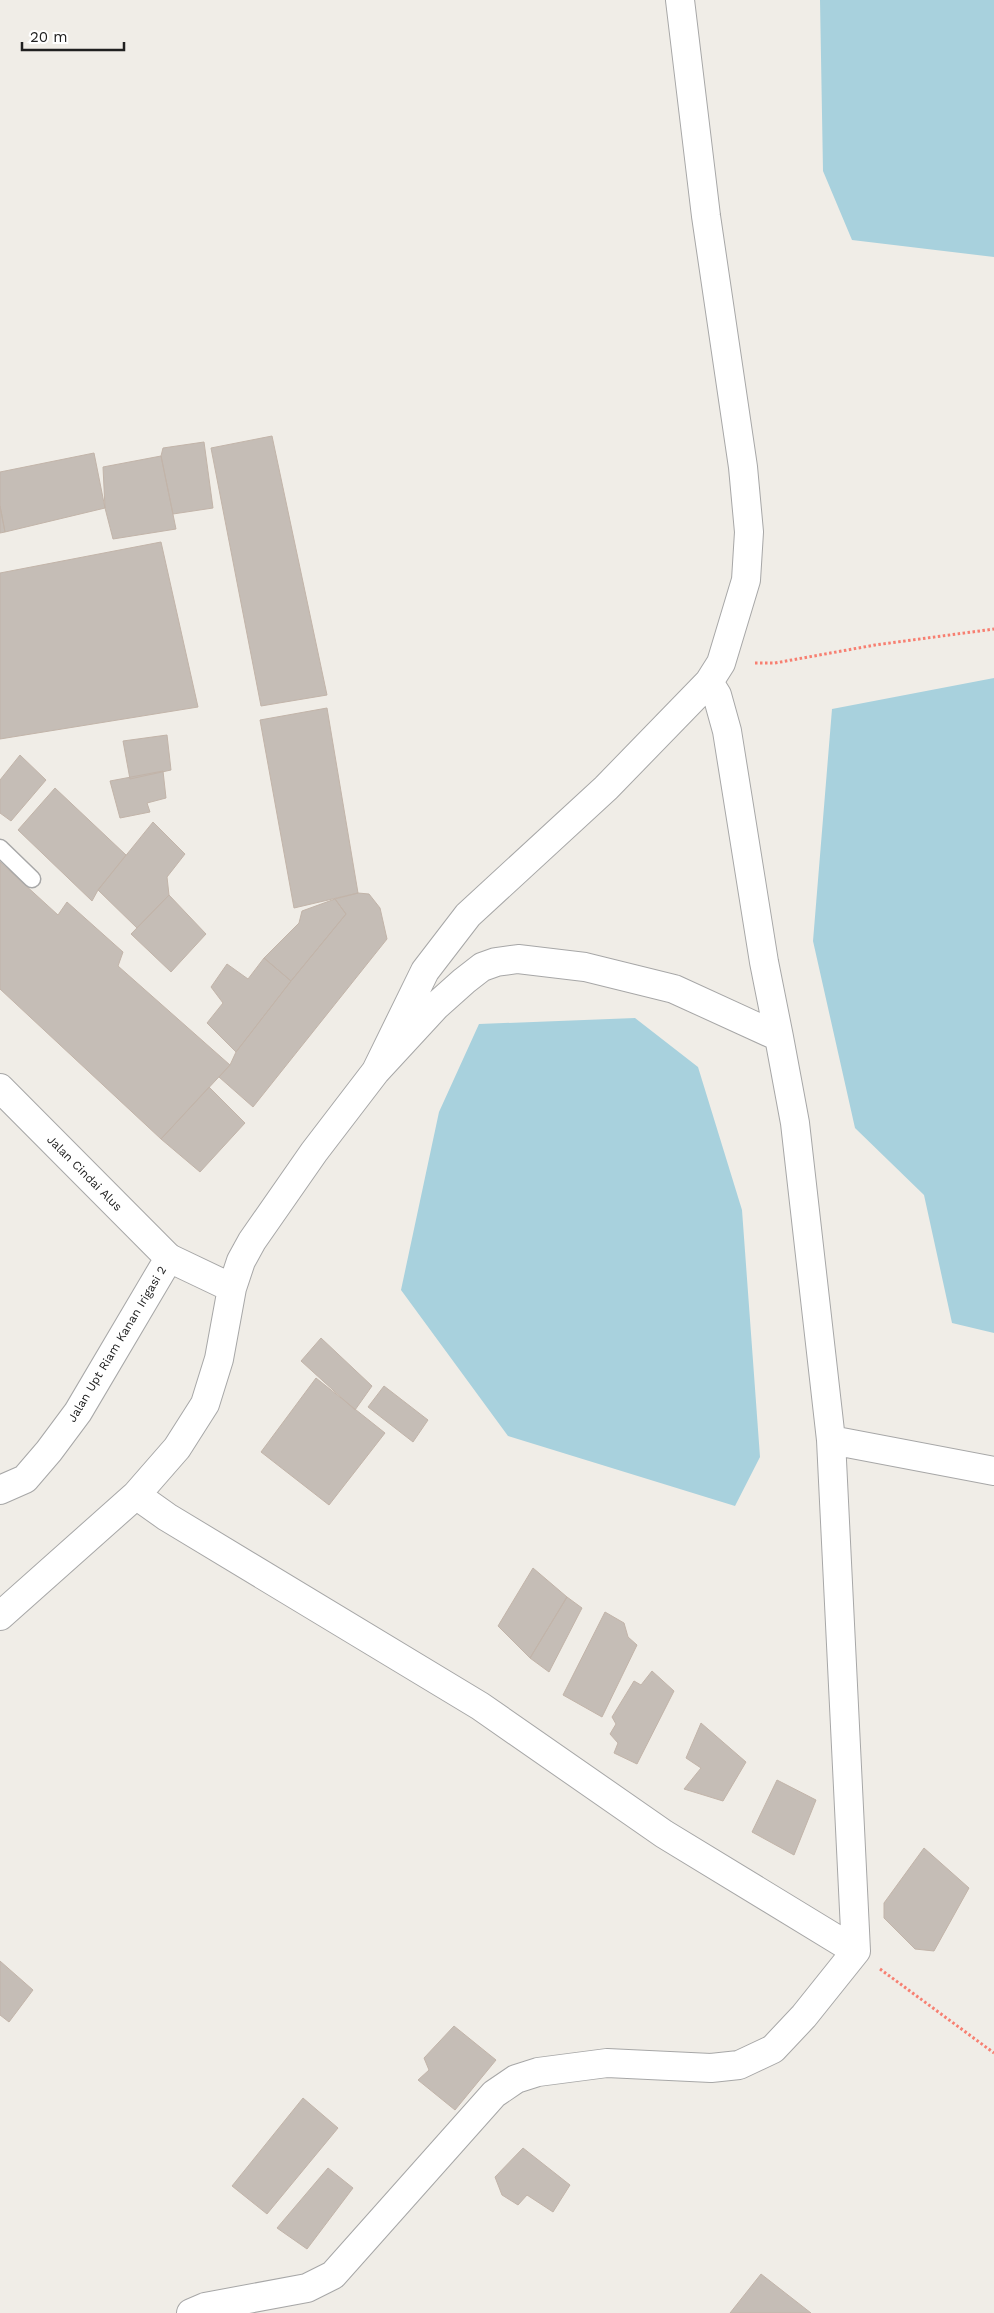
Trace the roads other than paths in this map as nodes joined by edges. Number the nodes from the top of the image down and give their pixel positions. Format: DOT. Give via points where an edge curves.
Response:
graph roads {
  1 [pos="680,0"];
  2 [pos="715,672"];
  3 [pos="0,848"];
  4 [pos="32,879"];
  5 [pos="778,1036"];
  6 [pos="376,1071"];
  7 [pos="0,1088"];
  8 [pos="170,1258"];
  9 [pos="232,1288"];
  10 [pos="831,1440"];
  11 [pos="994,1471"];
  12 [pos="0,1490"];
  13 [pos="136,1495"];
  14 [pos="0,1616"];
  15 [pos="856,1951"];
  16 [pos="191,2313"];
  1 -- 2 [label="street" via="749,532 746,580"];
  2 -- 5 [label="street"];
  2 -- 6 [label="street" via="606,788 468,915 425,971"];
  3 -- 4 [label="lane"];
  5 -- 6 [label="street" via="674,989 585,967 518,958 482,967 464,981 436,1006"];
  5 -- 10 [label="street" via="796,1123"];
  6 -- 9 [label="street" via="252,1241"];
  7 -- 8 [label="street, Jalan Cindai Alus"];
  8 -- 9 [label="street, Jalan Cindai Alus"];
  8 -- 12 [label="street, Jalan Upt Riam Kanan Irigasi 2" via="72,1420 25,1479"];
  9 -- 13 [label="street" via="219,1359 205,1404 177,1448"];
  10 -- 11 [label="street"];
  10 -- 15 [label="street"];
  13 -- 14 [label="street"];
  13 -- 15 [label="street" via="480,1706 664,1834"];
  15 -- 16 [label="street" via="773,2049 739,2064 711,2068 607,2063 538,2072 516,2079 494,2094 333,2275 307,2288 205,2307"];
}
